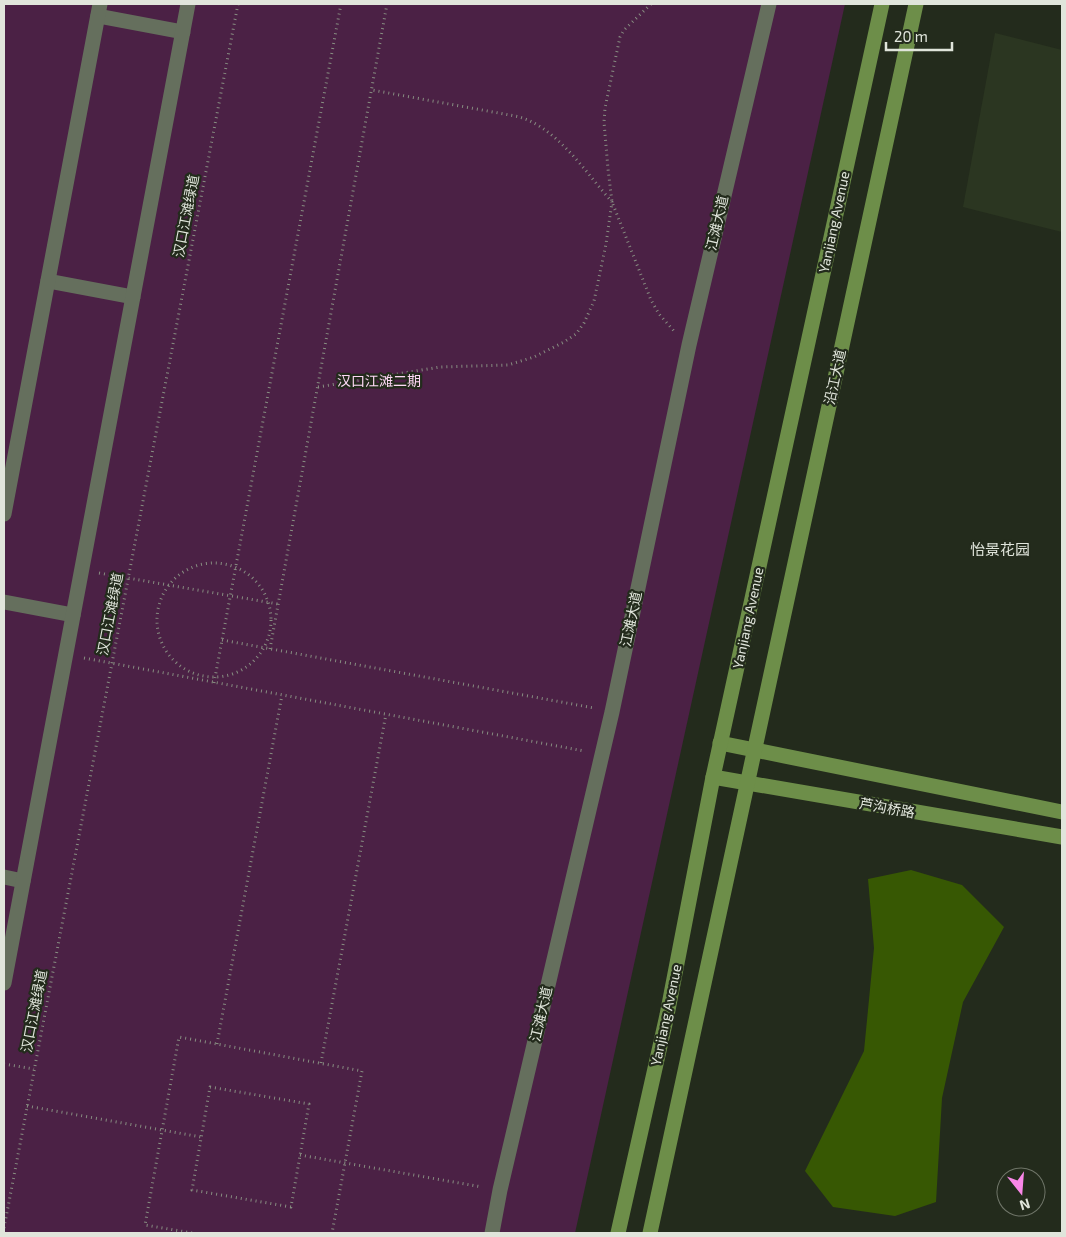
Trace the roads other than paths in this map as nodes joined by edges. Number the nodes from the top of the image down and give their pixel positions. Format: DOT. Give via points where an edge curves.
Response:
graph roads {
  1 [pos="188,4"];
  2 [pos="769,4"];
  3 [pos="882,4"];
  4 [pos="916,4"];
  5 [pos="99,10"];
  6 [pos="183,32"];
  7 [pos="48,281"];
  8 [pos="133,297"];
  9 [pos="4,514"];
  10 [pos="4,602"];
  11 [pos="73,615"];
  12 [pos="720,743"];
  13 [pos="754,750"];
  14 [pos="713,777"];
  15 [pos="748,784"];
  16 [pos="1062,812"];
  17 [pos="1062,837"];
  18 [pos="4,878"];
  19 [pos="23,881"];
  20 [pos="4,983"];
  21 [pos="492,1233"];
  22 [pos="618,1233"];
  23 [pos="650,1233"];
  1 -- 6 [label="street"];
  2 -- 21 [label="street, 江滩大道" via="688,345 612,712"];
  3 -- 12 [label="main road, Yanjiang Avenue"];
  4 -- 13 [label="main road, 沿江大道"];
  5 -- 6 [label="street"];
  5 -- 7 [label="street"];
  6 -- 8 [label="street"];
  7 -- 8 [label="street"];
  7 -- 9 [label="street"];
  8 -- 11 [label="street"];
  10 -- 11 [label="street"];
  11 -- 19 [label="street"];
  12 -- 13 [label="main road"];
  12 -- 14 [label="main road, Yanjiang Avenue"];
  13 -- 15 [label="main road"];
  13 -- 16 [label="main road"];
  14 -- 15 [label="main road, 芦沟桥路"];
  14 -- 22 [label="main road, Yanjiang Avenue" via="667,1015"];
  15 -- 17 [label="main road, 芦沟桥路"];
  15 -- 23 [label="main road"];
  18 -- 19 [label="street"];
  19 -- 20 [label="street"];
}
